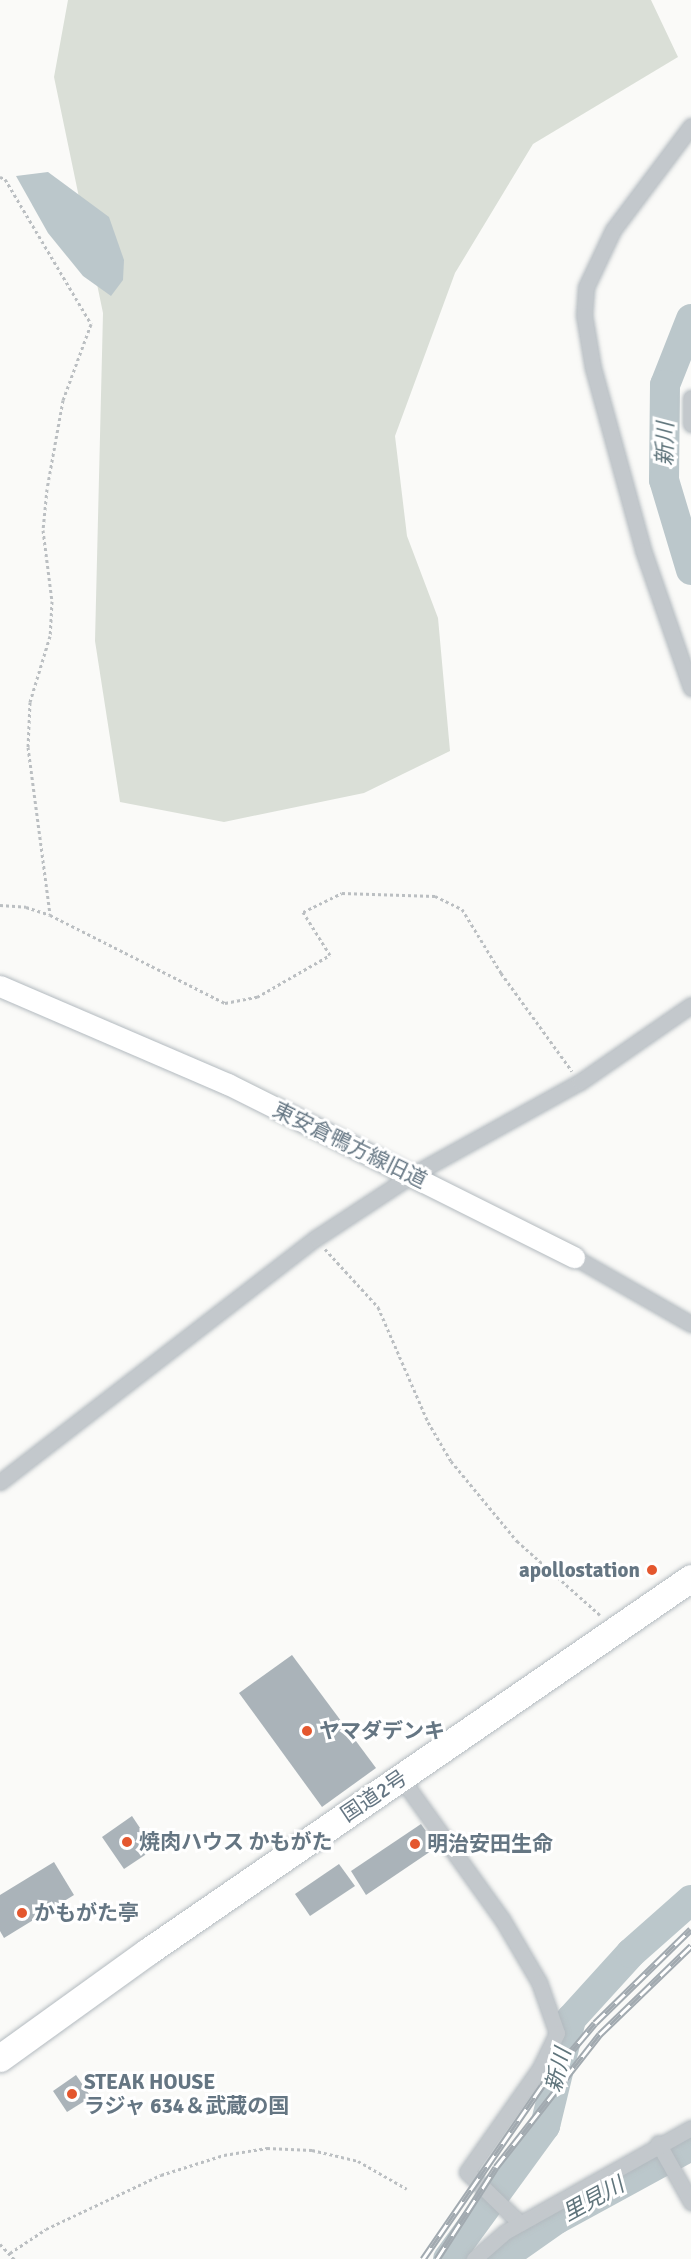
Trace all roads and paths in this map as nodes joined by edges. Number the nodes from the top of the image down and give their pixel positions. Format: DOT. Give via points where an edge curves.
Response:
graph roads {
  1 [pos="691,126"];
  2 [pos="0,177"];
  3 [pos="691,398"];
  4 [pos="691,424"];
  5 [pos="691,688"];
  6 [pos="0,905"];
  7 [pos="51,915"];
  8 [pos="0,986"];
  9 [pos="691,1005"];
  10 [pos="580,1082"];
  11 [pos="412,1175"];
  12 [pos="316,1238"];
  13 [pos="574,1257"];
  14 [pos="691,1324"];
  15 [pos="0,1482"];
  16 [pos="691,1578"];
  17 [pos="617,1630"];
  18 [pos="401,1778"];
  19 [pos="0,2058"];
  20 [pos="691,2128"];
  21 [pos="660,2146"];
  22 [pos="407,2188"];
  23 [pos="691,2202"];
  24 [pos="520,2223"];
  25 [pos="0,2244"];
  26 [pos="10,2253"];
  27 [pos="14,2259"];
  28 [pos="474,2259"];
  1 -- 5 [label="street" via="613,230 586,287 584,315 593,368 644,550"];
  2 -- 7 [label="path" via="5,179 91,324 63,400 47,489 43,530 52,601 50,636 30,702 28,747"];
  3 -- 4 [label="street"];
  6 -- 7 [label="path" via="26,907"];
  7 -- 10 [label="path" via="225,1003 257,997 330,955 303,912 342,893 435,897 462,909 501,973"];
  8 -- 11 [label="street, 東安倉鴨方線旧道" via="228,1084"];
  9 -- 10 [label="street"];
  10 -- 11 [label="street"];
  11 -- 12 [label="street"];
  11 -- 13 [label="street, 東安倉鴨方線旧道"];
  12 -- 15 [label="street"];
  12 -- 17 [label="path" via="378,1307 428,1422 451,1461 517,1541"];
  13 -- 14 [label="street, 東安倉鴨方線旧道"];
  16 -- 17 [label="highway, 国道2号"];
  17 -- 18 [label="highway, 国道2号"];
  18 -- 19 [label="highway, 国道2号"];
  18 -- 24 [label="street" via="502,1918 539,1982 557,2033 540,2068 466,2172"];
  20 -- 21 [label="street"];
  21 -- 23 [label="street"];
  21 -- 24 [label="street"];
  22 -- 26 [label="path" via="358,2162 312,2150 267,2148 235,2153 161,2175 46,2229"];
  24 -- 28 [label="street"];
  25 -- 26 [label="path"];
  26 -- 27 [label="path"];
}
